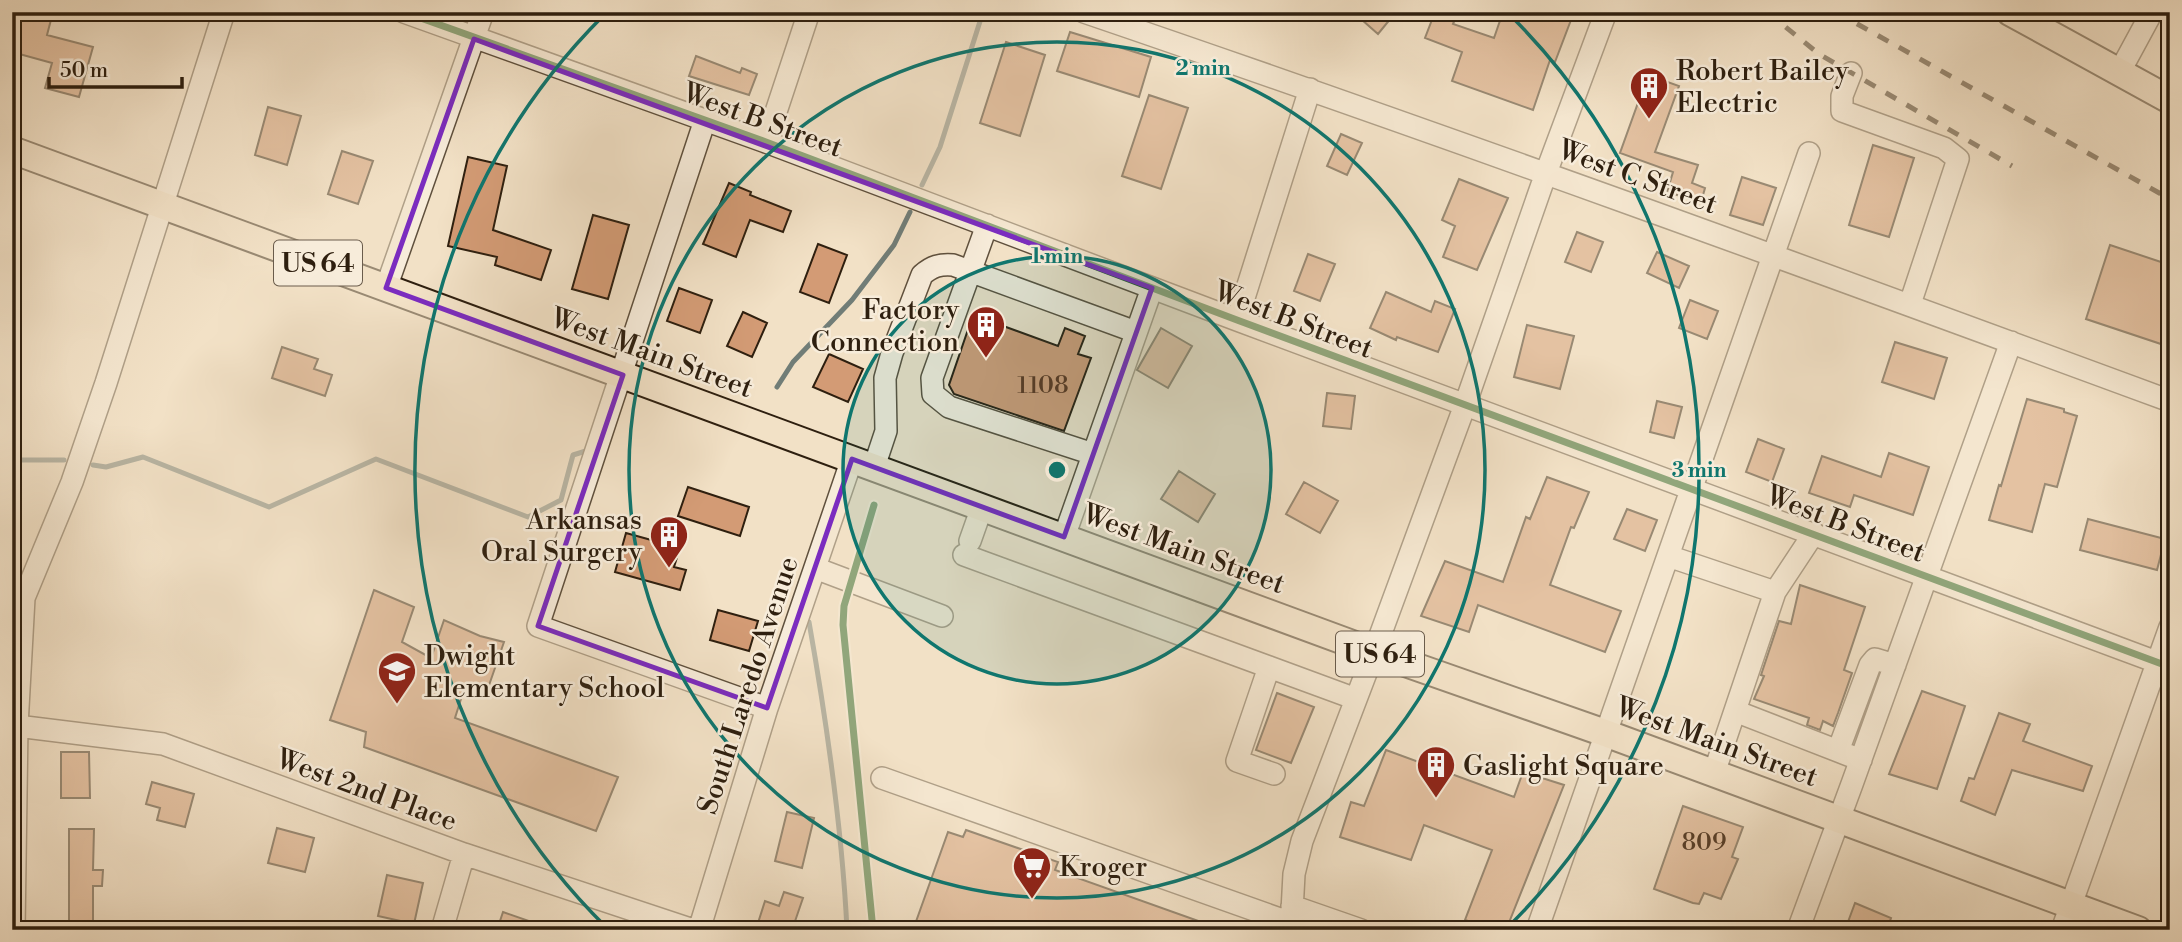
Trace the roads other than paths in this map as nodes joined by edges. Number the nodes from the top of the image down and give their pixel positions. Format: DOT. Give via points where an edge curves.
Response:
graph roads {
  1 [pos="224,12"];
  2 [pos="404,12"];
  3 [pos="483,12"];
  4 [pos="810,12"];
  5 [pos="1084,12"];
  6 [pos="1606,12"];
  7 [pos="2010,12"];
  8 [pos="2152,12"];
  9 [pos="474,38"];
  10 [pos="1851,73"];
  11 [pos="2119,73"];
  12 [pos="1310,89"];
  13 [pos="2170,100"];
  14 [pos="705,120"];
  15 [pos="766,142"];
  16 [pos="12,150"];
  17 [pos="1809,153"];
  18 [pos="1546,173"];
  19 [pos="164,206"];
  20 [pos="987,225"];
  21 [pos="1774,254"];
  22 [pos="970,271"];
  23 [pos="386,288"];
  24 [pos="1152,288"];
  25 [pos="1910,304"];
  26 [pos="1237,320"];
  27 [pos="1136,332"];
  28 [pos="2011,342"];
  29 [pos="623,375"];
  30 [pos="2170,401"];
  31 [pos="1465,405"];
  32 [pos="1093,454"];
  33 [pos="863,463"];
  34 [pos="1692,487"];
  35 [pos="982,507"];
  36 [pos="1814,533"];
  37 [pos="1064,537"];
  38 [pos="1668,556"];
  39 [pos="815,568"];
  40 [pos="1927,575"];
  41 [pos="1775,592"];
  42 [pos="18,598"];
  43 [pos="942,616"];
  44 [pos="2170,626"];
  45 [pos="1374,652"];
  46 [pos="2163,664"];
  47 [pos="1895,665"];
  48 [pos="1269,667"];
  49 [pos="1356,699"];
  50 [pos="767,708"];
  51 [pos="1735,711"];
  52 [pos="17,726"];
  53 [pos="1605,733"];
  54 [pos="1838,751"];
  55 [pos="1861,760"];
  56 [pos="1714,773"];
  57 [pos="1274,774"];
  58 [pos="882,778"];
  59 [pos="1839,820"];
  60 [pos="464,854"];
  61 [pos="13,881"];
  62 [pos="2070,904"];
  63 [pos="1291,919"];
  64 [pos="14,930"];
  65 [pos="442,930"];
  66 [pos="696,930"];
  67 [pos="1361,930"];
  68 [pos="1537,930"];
  69 [pos="1798,930"];
  70 [pos="2062,930"];
  71 [pos="2138,930"];
  1 -- 19 [label="street"];
  2 -- 9 [label="street, West B Street"];
  3 -- 9 [label="street"];
  4 -- 15 [label="street"];
  5 -- 12 [label="street, West C Street"];
  6 -- 18 [label="street"];
  7 -- 11 [label="main road"];
  8 -- 11 [label="street"];
  9 -- 14 [label="street, West B Street"];
  9 -- 23 [label="street"];
  10 -- 25 [label="street" via="1842,111 1944,148 1958,159"];
  11 -- 13 [label="main road"];
  12 -- 18 [label="street, West C Street"];
  12 -- 26 [label="street"];
  14 -- 15 [label="street, West B Street"];
  14 -- 29 [label="street"];
  15 -- 20 [label="street, West B Street"];
  16 -- 19 [label="main road, West Main Street / US 64"];
  17 -- 21 [label="street"];
  18 -- 21 [label="street, West C Street"];
  18 -- 31 [label="street"];
  19 -- 23 [label="main road, West Main Street / US 64"];
  19 -- 42 [label="street" via="72,482"];
  20 -- 22 [label="street"];
  20 -- 24 [label="street, West B Street"];
  21 -- 25 [label="street, West C Street"];
  21 -- 34 [label="street"];
  22 -- 27 [label="street, South Laredo Avenue"];
  22 -- 32 [label="street" via="932,378 933,394 948,407"];
  22 -- 33 [label="street, South Laredo Avenue" via="941,264 922,275 885,378 886,430"];
  23 -- 29 [label="main road, West Main Street / US 64"];
  24 -- 26 [label="street, West B Street"];
  24 -- 27 [label="street"];
  25 -- 28 [label="street, West C Street"];
  26 -- 31 [label="street, West B Street"];
  27 -- 32 [label="street"];
  28 -- 30 [label="street, West C Street"];
  28 -- 40 [label="street"];
  29 -- 33 [label="main road, West Main Street / US 64"];
  29 -- 50 [label="street" via="538,626"];
  31 -- 34 [label="street, West B Street"];
  31 -- 45 [label="street"];
  32 -- 37 [label="street"];
  33 -- 35 [label="main road, West Main Street / US 64"];
  33 -- 39 [label="street, South Laredo Avenue"];
  34 -- 36 [label="street, West B Street"];
  34 -- 38 [label="street"];
  35 -- 37 [label="main road, West Main Street / US 64"];
  35 -- 48 [label="street" via="967,548"];
  36 -- 40 [label="street, West B Street"];
  36 -- 41 [label="street"];
  37 -- 45 [label="main road, West Main Street / US 64"];
  38 -- 41 [label="street"];
  38 -- 53 [label="street"];
  39 -- 43 [label="street"];
  39 -- 50 [label="street, South Laredo Avenue"];
  40 -- 46 [label="street, West B Street"];
  40 -- 47 [label="street"];
  41 -- 51 [label="street"];
  42 -- 52 [label="street"];
  44 -- 46 [label="street"];
  45 -- 49 [label="street"];
  45 -- 53 [label="main road, West Main Street / US 64"];
  46 -- 62 [label="street"];
  47 -- 54 [label="street" via="1875,659 1870,665"];
  47 -- 55 [label="street"];
  48 -- 49 [label="street"];
  48 -- 57 [label="street" via="1237,761"];
  49 -- 63 [label="street" via="1302,841"];
  50 -- 66 [label="street, South Laredo Avenue"];
  51 -- 54 [label="street"];
  51 -- 56 [label="street"];
  52 -- 60 [label="street, West 2nd Place" via="163,744"];
  52 -- 61 [label="street"];
  53 -- 56 [label="main road, West Main Street / US 64"];
  53 -- 68 [label="street"];
  54 -- 55 [label="street"];
  55 -- 59 [label="street"];
  56 -- 59 [label="main road, West Main Street / US 64"];
  58 -- 63 [label="street"];
  59 -- 62 [label="main road, West Main Street / US 64"];
  59 -- 69 [label="street"];
  60 -- 65 [label="street"];
  60 -- 66 [label="street, West 2nd Place"];
  61 -- 64 [label="street"];
  62 -- 70 [label="street"];
  62 -- 71 [label="main road, West Main Street / US 64"];
  63 -- 67 [label="street"];
}
